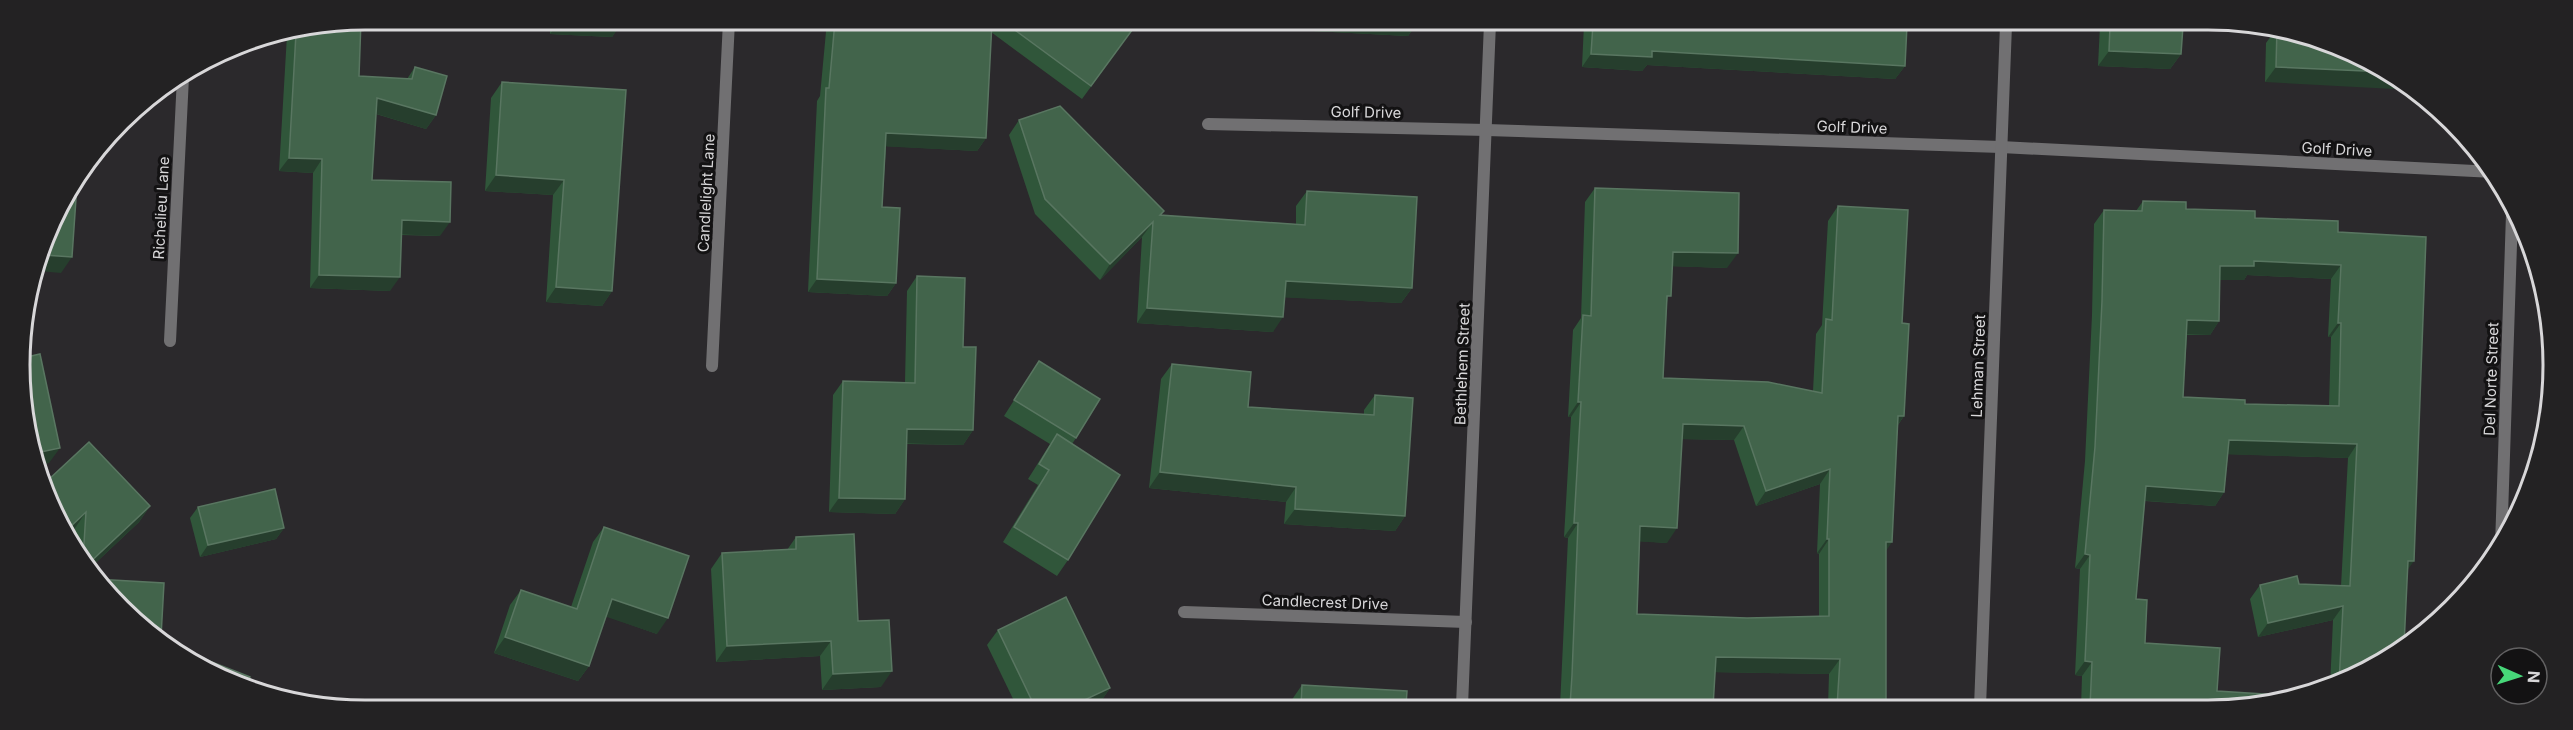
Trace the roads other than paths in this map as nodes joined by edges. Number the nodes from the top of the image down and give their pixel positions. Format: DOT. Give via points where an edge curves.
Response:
graph roads {
  1 [pos="729,30"];
  2 [pos="1490,30"];
  3 [pos="2006,30"];
  4 [pos="183,84"];
  5 [pos="1208,124"];
  6 [pos="1487,130"];
  7 [pos="2001,147"];
  8 [pos="2481,171"];
  9 [pos="2512,225"];
  10 [pos="170,341"];
  11 [pos="712,366"];
  12 [pos="2502,525"];
  13 [pos="1184,612"];
  14 [pos="1466,622"];
  15 [pos="1462,700"];
  16 [pos="1980,700"];
  1 -- 11 [label="street, Candlelight Lane"];
  2 -- 6 [label="street, Bethlehem Street"];
  3 -- 7 [label="street, Lehman Street"];
  4 -- 10 [label="street, Richelieu Lane"];
  5 -- 6 [label="street, Golf Drive"];
  6 -- 7 [label="street, Golf Drive"];
  6 -- 14 [label="street, Bethlehem Street"];
  7 -- 8 [label="street, Golf Drive"];
  7 -- 16 [label="street, Lehman Street"];
  9 -- 12 [label="street, Del Norte Street"];
  13 -- 14 [label="street, Candlecrest Drive"];
  14 -- 15 [label="street, Bethlehem Street"];
}
